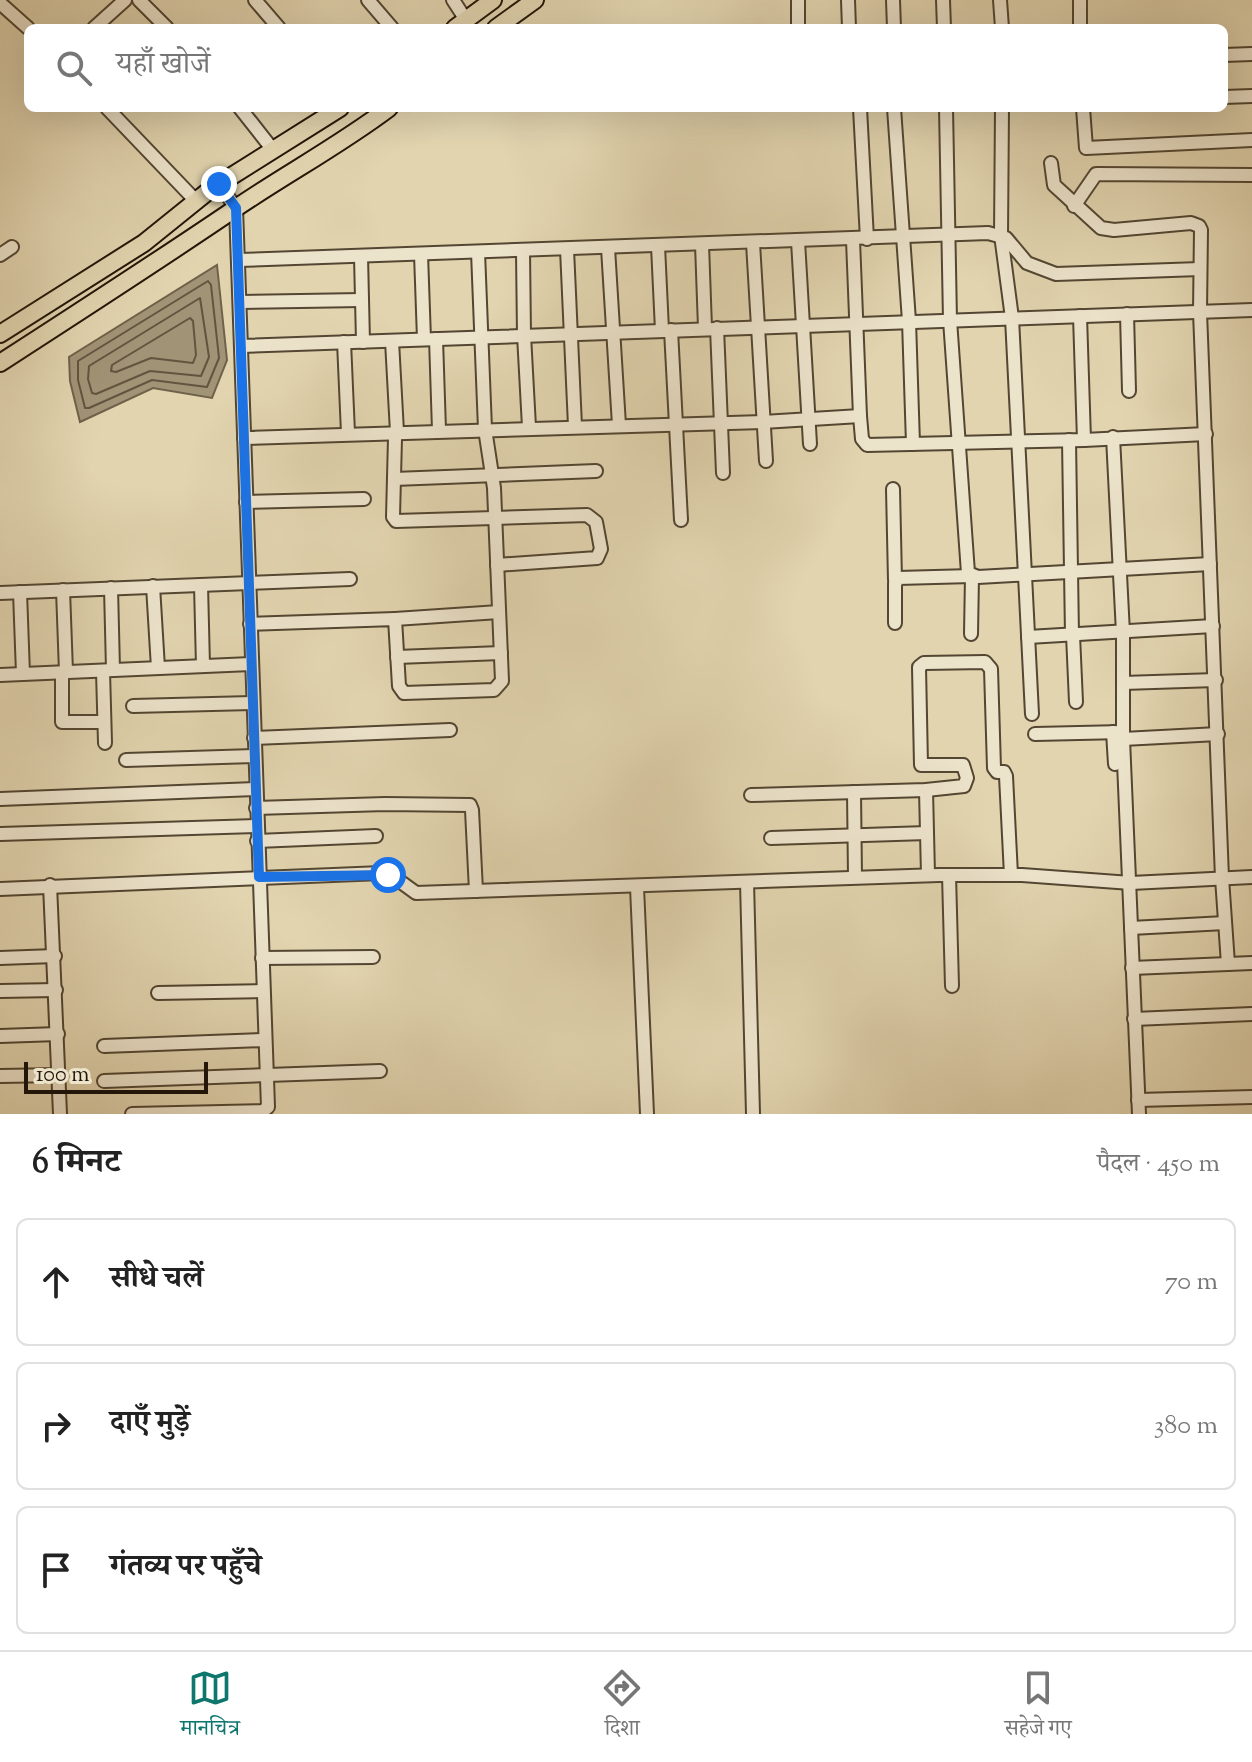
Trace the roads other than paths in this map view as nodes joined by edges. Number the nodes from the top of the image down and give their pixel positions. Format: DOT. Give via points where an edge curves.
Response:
graph roads {
  1 [pos="125,0"];
  2 [pos="139,0"];
  3 [pos="255,0"];
  4 [pos="368,0"];
  5 [pos="453,0"];
  6 [pos="493,0"];
  7 [pos="798,0"];
  8 [pos="848,0"];
  9 [pos="893,0"];
  10 [pos="943,0"];
  11 [pos="1000,0"];
  12 [pos="532,1"];
  13 [pos="1080,1"];
  14 [pos="0,3"];
  15 [pos="24,24"];
  16 [pos="98,24"];
  17 [pos="163,24"];
  18 [pos="276,24"];
  19 [pos="389,24"];
  20 [pos="460,24"];
  21 [pos="501,24"];
  22 [pos="798,24"];
  23 [pos="849,24"];
  24 [pos="894,24"];
  25 [pos="944,24"];
  26 [pos="1002,24"];
  27 [pos="1080,24"];
  28 [pos="1252,54"];
  29 [pos="1228,55"];
  30 [pos="1252,96"];
  31 [pos="1228,97"];
  32 [pos="111,112"];
  33 [pos="243,112"];
  34 [pos="334,112"];
  35 [pos="383,112"];
  36 [pos="860,112"];
  37 [pos="894,112"];
  38 [pos="946,112"];
  39 [pos="1002,112"];
  40 [pos="1083,112"];
  41 [pos="1252,140"];
  42 [pos="273,150"];
  43 [pos="1051,163"];
  44 [pos="1252,175"];
  45 [pos="219,184"];
  46 [pos="196,201"];
  47 [pos="1074,206"];
  48 [pos="236,208"];
  49 [pos="949,234"];
  50 [pos="1001,235"];
  51 [pos="903,236"];
  52 [pos="867,239"];
  53 [pos="853,240"];
  54 [pos="798,241"];
  55 [pos="753,243"];
  56 [pos="702,244"];
  57 [pos="658,246"];
  58 [pos="12,247"];
  59 [pos="608,248"];
  60 [pos="567,249"];
  61 [pos="523,251"];
  62 [pos="478,252"];
  63 [pos="421,254"];
  64 [pos="0,255"];
  65 [pos="361,256"];
  66 [pos="239,260"];
  67 [pos="1200,269"];
  68 [pos="362,300"];
  69 [pos="240,302"];
  70 [pos="1252,310"];
  71 [pos="1200,312"];
  72 [pos="1127,314"];
  73 [pos="1080,316"];
  74 [pos="1012,318"];
  75 [pos="950,320"];
  76 [pos="909,321"];
  77 [pos="856,323"];
  78 [pos="803,325"];
  79 [pos="758,327"];
  80 [pos="711,328"];
  81 [pos="667,330"];
  82 [pos="614,332"];
  83 [pos="0,334"];
  84 [pos="569,334"];
  85 [pos="524,335"];
  86 [pos="480,337"];
  87 [pos="430,339"];
  88 [pos="392,341"];
  89 [pos="344,342"];
  90 [pos="363,342"];
  91 [pos="241,346"];
  92 [pos="0,363"];
  93 [pos="1129,391"];
  94 [pos="860,416"];
  95 [pos="808,420"];
  96 [pos="763,422"];
  97 [pos="721,423"];
  98 [pos="676,424"];
  99 [pos="619,425"];
  100 [pos="575,426"];
  101 [pos="529,427"];
  102 [pos="485,429"];
  103 [pos="439,430"];
  104 [pos="348,433"];
  105 [pos="1206,434"];
  106 [pos="396,435"];
  107 [pos="1113,437"];
  108 [pos="244,438"];
  109 [pos="1069,440"];
  110 [pos="1084,440"];
  111 [pos="1019,441"];
  112 [pos="960,443"];
  113 [pos="810,444"];
  114 [pos="913,444"];
  115 [pos="766,461"];
  116 [pos="596,471"];
  117 [pos="723,473"];
  118 [pos="492,476"];
  119 [pos="394,479"];
  120 [pos="893,489"];
  121 [pos="364,499"];
  122 [pos="246,502"];
  123 [pos="496,518"];
  124 [pos="681,520"];
  125 [pos="1210,564"];
  126 [pos="497,565"];
  127 [pos="1119,568"];
  128 [pos="1072,571"];
  129 [pos="1024,574"];
  130 [pos="972,576"];
  131 [pos="350,579"];
  132 [pos="895,580"];
  133 [pos="248,583"];
  134 [pos="201,585"];
  135 [pos="153,586"];
  136 [pos="111,588"];
  137 [pos="63,590"];
  138 [pos="20,592"];
  139 [pos="0,593"];
  140 [pos="499,612"];
  141 [pos="395,619"];
  142 [pos="895,623"];
  143 [pos="250,624"];
  144 [pos="1213,626"];
  145 [pos="1123,633"];
  146 [pos="971,634"];
  147 [pos="1073,635"];
  148 [pos="1028,637"];
  149 [pos="501,653"];
  150 [pos="397,657"];
  151 [pos="251,664"];
  152 [pos="203,666"];
  153 [pos="158,668"];
  154 [pos="108,671"];
  155 [pos="64,672"];
  156 [pos="23,674"];
  157 [pos="0,675"];
  158 [pos="1216,680"];
  159 [pos="1123,683"];
  160 [pos="1076,702"];
  161 [pos="252,703"];
  162 [pos="133,706"];
  163 [pos="1032,714"];
  164 [pos="104,722"];
  165 [pos="450,730"];
  166 [pos="1035,734"];
  167 [pos="1120,734"];
  168 [pos="1218,734"];
  169 [pos="254,738"];
  170 [pos="105,743"];
  171 [pos="254,756"];
  172 [pos="126,760"];
  173 [pos="1115,764"];
  174 [pos="255,789"];
  175 [pos="926,790"];
  176 [pos="854,792"];
  177 [pos="751,795"];
  178 [pos="0,799"];
  179 [pos="256,808"];
  180 [pos="257,826"];
  181 [pos="927,833"];
  182 [pos="0,834"];
  183 [pos="855,835"];
  184 [pos="376,836"];
  185 [pos="771,838"];
  186 [pos="257,841"];
  187 [pos="928,875"];
  188 [pos="949,875"];
  189 [pos="1011,875"];
  190 [pos="259,877"];
  191 [pos="855,877"];
  192 [pos="1252,877"];
  193 [pos="1222,878"];
  194 [pos="747,882"];
  195 [pos="1131,883"];
  196 [pos="50,885"];
  197 [pos="637,887"];
  198 [pos="0,889"];
  199 [pos="476,891"];
  200 [pos="1225,923"];
  201 [pos="1131,928"];
  202 [pos="55,956"];
  203 [pos="373,957"];
  204 [pos="0,958"];
  205 [pos="262,958"];
  206 [pos="1252,963"];
  207 [pos="1228,964"];
  208 [pos="1132,968"];
  209 [pos="952,986"];
  210 [pos="56,990"];
  211 [pos="0,991"];
  212 [pos="263,991"];
  213 [pos="158,993"];
  214 [pos="1252,1014"];
  215 [pos="1134,1019"];
  216 [pos="58,1034"];
  217 [pos="0,1036"];
  218 [pos="264,1040"];
  219 [pos="104,1046"];
  220 [pos="380,1071"];
  221 [pos="59,1075"];
  222 [pos="266,1075"];
  223 [pos="0,1076"];
  224 [pos="104,1081"];
  225 [pos="1252,1097"];
  226 [pos="1138,1100"];
  227 [pos="60,1114"];
  228 [pos="132,1114"];
  229 [pos="647,1114"];
  230 [pos="753,1114"];
  231 [pos="1139,1114"];
  1 -- 16 [label="street"];
  2 -- 17 [label="street"];
  3 -- 18 [label="street"];
  4 -- 19 [label="street"];
  5 -- 20 [label="street"];
  6 -- 20 [label="main road"];
  7 -- 22 [label="street"];
  8 -- 23 [label="street"];
  9 -- 24 [label="street"];
  10 -- 25 [label="street"];
  11 -- 26 [label="street"];
  12 -- 21 [label="main road"];
  13 -- 27 [label="street"];
  14 -- 15 [label="street"];
  28 -- 29 [label="street"];
  30 -- 31 [label="street"];
  32 -- 46 [label="street"];
  33 -- 42 [label="street"];
  34 -- 42 [label="main road"];
  35 -- 48 [label="main road"];
  36 -- 52 [label="street"];
  37 -- 51 [label="street"];
  38 -- 49 [label="street"];
  39 -- 50 [label="street"];
  40 -- 41 [label="street" via="1086,148"];
  42 -- 45 [label="main road"];
  43 -- 47 [label="street" via="1054,185"];
  44 -- 47 [label="street" via="1096,174"];
  45 -- 46 [label="main road"];
  45 -- 48 [label="street"];
  46 -- 83 [label="main road" via="144,243"];
  47 -- 67 [label="street" via="1106,230 1196,223 1201,230"];
  48 -- 66 [label="street"];
  48 -- 92 [label="main road"];
  49 -- 50 [label="street"];
  49 -- 51 [label="street"];
  49 -- 75 [label="street"];
  50 -- 67 [label="street" via="1027,263 1056,274"];
  50 -- 74 [label="street"];
  51 -- 52 [label="street"];
  51 -- 76 [label="street"];
  52 -- 53 [label="street"];
  53 -- 54 [label="street"];
  53 -- 77 [label="street"];
  54 -- 55 [label="street"];
  54 -- 78 [label="street"];
  55 -- 56 [label="street"];
  55 -- 79 [label="street"];
  56 -- 57 [label="street"];
  56 -- 80 [label="street"];
  57 -- 59 [label="street"];
  57 -- 81 [label="street"];
  58 -- 64 [label="street"];
  59 -- 60 [label="street"];
  59 -- 82 [label="street"];
  60 -- 61 [label="street"];
  60 -- 84 [label="street"];
  61 -- 62 [label="street"];
  61 -- 85 [label="street"];
  62 -- 63 [label="street"];
  62 -- 86 [label="street"];
  63 -- 65 [label="street"];
  63 -- 87 [label="street"];
  65 -- 66 [label="street"];
  65 -- 68 [label="street"];
  66 -- 69 [label="street"];
  67 -- 71 [label="street"];
  68 -- 69 [label="street"];
  68 -- 90 [label="street"];
  69 -- 91 [label="street"];
  70 -- 71 [label="street"];
  71 -- 72 [label="street"];
  71 -- 105 [label="street"];
  72 -- 73 [label="street"];
  72 -- 93 [label="street"];
  73 -- 74 [label="street"];
  73 -- 110 [label="street"];
  74 -- 75 [label="street"];
  74 -- 111 [label="street"];
  75 -- 76 [label="street"];
  75 -- 112 [label="street"];
  76 -- 77 [label="street"];
  76 -- 114 [label="street"];
  77 -- 78 [label="street"];
  77 -- 94 [label="street"];
  78 -- 79 [label="street"];
  78 -- 95 [label="street"];
  79 -- 80 [label="street"];
  79 -- 96 [label="street"];
  80 -- 81 [label="street"];
  80 -- 97 [label="street"];
  81 -- 82 [label="street"];
  81 -- 98 [label="street"];
  82 -- 84 [label="street"];
  82 -- 99 [label="street"];
  84 -- 85 [label="street"];
  84 -- 100 [label="street"];
  85 -- 86 [label="street"];
  85 -- 101 [label="street"];
  86 -- 87 [label="street"];
  86 -- 102 [label="street"];
  87 -- 88 [label="street"];
  87 -- 103 [label="street"];
  88 -- 90 [label="street"];
  88 -- 106 [label="street"];
  89 -- 90 [label="street"];
  89 -- 91 [label="street"];
  89 -- 104 [label="street"];
  91 -- 108 [label="street"];
  94 -- 95 [label="street"];
  94 -- 114 [label="street" via="867,445"];
  95 -- 96 [label="street"];
  95 -- 113 [label="street"];
  96 -- 97 [label="street"];
  96 -- 115 [label="street"];
  97 -- 98 [label="street"];
  97 -- 117 [label="street"];
  98 -- 99 [label="street"];
  98 -- 124 [label="street"];
  99 -- 100 [label="street"];
  100 -- 101 [label="street"];
  101 -- 102 [label="street"];
  102 -- 103 [label="street"];
  102 -- 118 [label="street"];
  103 -- 106 [label="street"];
  104 -- 106 [label="street"];
  104 -- 108 [label="street"];
  105 -- 107 [label="street"];
  105 -- 125 [label="street"];
  106 -- 119 [label="street"];
  107 -- 110 [label="street"];
  107 -- 127 [label="street"];
  108 -- 122 [label="street"];
  109 -- 110 [label="street"];
  109 -- 111 [label="street"];
  109 -- 128 [label="street"];
  111 -- 112 [label="street"];
  111 -- 129 [label="street"];
  112 -- 114 [label="street"];
  112 -- 130 [label="street" via="965,547"];
  116 -- 118 [label="street"];
  118 -- 119 [label="street"];
  118 -- 123 [label="street"];
  119 -- 123 [label="street" via="396,521"];
  120 -- 132 [label="street"];
  121 -- 122 [label="street"];
  122 -- 133 [label="street"];
  123 -- 126 [label="street"];
  123 -- 126 [label="street" via="587,515 596,522 601,549 593,560"];
  125 -- 127 [label="street"];
  125 -- 144 [label="street"];
  126 -- 140 [label="street"];
  127 -- 128 [label="street"];
  127 -- 145 [label="street"];
  128 -- 129 [label="street"];
  128 -- 147 [label="street"];
  129 -- 130 [label="street"];
  129 -- 148 [label="street"];
  130 -- 132 [label="street"];
  130 -- 146 [label="street"];
  131 -- 133 [label="street"];
  132 -- 142 [label="street"];
  133 -- 134 [label="street"];
  133 -- 143 [label="street"];
  134 -- 135 [label="street"];
  134 -- 152 [label="street"];
  135 -- 136 [label="street"];
  135 -- 153 [label="street"];
  136 -- 137 [label="street"];
  136 -- 154 [label="street"];
  137 -- 138 [label="street"];
  137 -- 155 [label="street"];
  138 -- 139 [label="street"];
  138 -- 156 [label="street"];
  140 -- 141 [label="street"];
  140 -- 149 [label="street"];
  141 -- 143 [label="street"];
  141 -- 150 [label="street"];
  143 -- 151 [label="street"];
  144 -- 145 [label="street"];
  144 -- 158 [label="street"];
  145 -- 147 [label="street"];
  145 -- 159 [label="street"];
  147 -- 148 [label="street"];
  147 -- 160 [label="street"];
  148 -- 163 [label="street"];
  149 -- 150 [label="street"];
  149 -- 150 [label="street" via="502,681 494,690 407,694 400,689"];
  151 -- 152 [label="street"];
  151 -- 161 [label="street"];
  152 -- 153 [label="street"];
  153 -- 154 [label="street"];
  154 -- 155 [label="street"];
  154 -- 164 [label="street"];
  155 -- 156 [label="street"];
  155 -- 164 [label="street" via="62,722"];
  156 -- 157 [label="street"];
  158 -- 159 [label="street"];
  158 -- 168 [label="street"];
  159 -- 167 [label="street"];
  161 -- 162 [label="street"];
  161 -- 169 [label="street"];
  164 -- 170 [label="street"];
  165 -- 169 [label="street"];
  166 -- 167 [label="street"];
  167 -- 168 [label="street"];
  167 -- 173 [label="street"];
  167 -- 195 [label="street"];
  168 -- 193 [label="street"];
  169 -- 171 [label="street"];
  171 -- 172 [label="street"];
  171 -- 174 [label="street"];
  174 -- 178 [label="street"];
  174 -- 179 [label="street"];
  175 -- 176 [label="street"];
  175 -- 181 [label="street"];
  175 -- 189 [label="street" via="964,786 967,778 963,765 921,765 919,667 989,663 994,768 1006,776"];
  176 -- 177 [label="street"];
  176 -- 183 [label="street"];
  179 -- 180 [label="street"];
  179 -- 199 [label="street" via="470,805"];
  180 -- 182 [label="street"];
  180 -- 186 [label="street"];
  181 -- 183 [label="street"];
  181 -- 187 [label="street"];
  183 -- 185 [label="street"];
  183 -- 191 [label="street"];
  184 -- 186 [label="street"];
  186 -- 190 [label="street"];
  187 -- 188 [label="street"];
  187 -- 191 [label="street"];
  188 -- 189 [label="street"];
  188 -- 209 [label="street"];
  189 -- 195 [label="street"];
  190 -- 196 [label="street"];
  190 -- 199 [label="street" via="382,873 416,893"];
  190 -- 205 [label="street"];
  191 -- 194 [label="street"];
  192 -- 193 [label="street"];
  193 -- 195 [label="street"];
  193 -- 200 [label="street"];
  194 -- 197 [label="street"];
  194 -- 230 [label="street"];
  195 -- 201 [label="street"];
  196 -- 198 [label="street"];
  196 -- 202 [label="street"];
  197 -- 199 [label="street"];
  197 -- 229 [label="street"];
  200 -- 201 [label="street"];
  200 -- 207 [label="street"];
  201 -- 208 [label="street"];
  202 -- 204 [label="street"];
  202 -- 210 [label="street"];
  203 -- 205 [label="street"];
  205 -- 212 [label="street"];
  206 -- 207 [label="street"];
  207 -- 208 [label="street"];
  208 -- 215 [label="street"];
  210 -- 211 [label="street"];
  210 -- 216 [label="street"];
  212 -- 213 [label="street"];
  212 -- 218 [label="street"];
  214 -- 215 [label="street"];
  215 -- 226 [label="street"];
  216 -- 217 [label="street"];
  216 -- 221 [label="street"];
  218 -- 219 [label="street"];
  218 -- 222 [label="street"];
  220 -- 222 [label="street"];
  221 -- 223 [label="street"];
  221 -- 227 [label="street"];
  222 -- 224 [label="street"];
  222 -- 228 [label="street" via="266,1110"];
  225 -- 226 [label="street"];
  226 -- 231 [label="street"];
}
